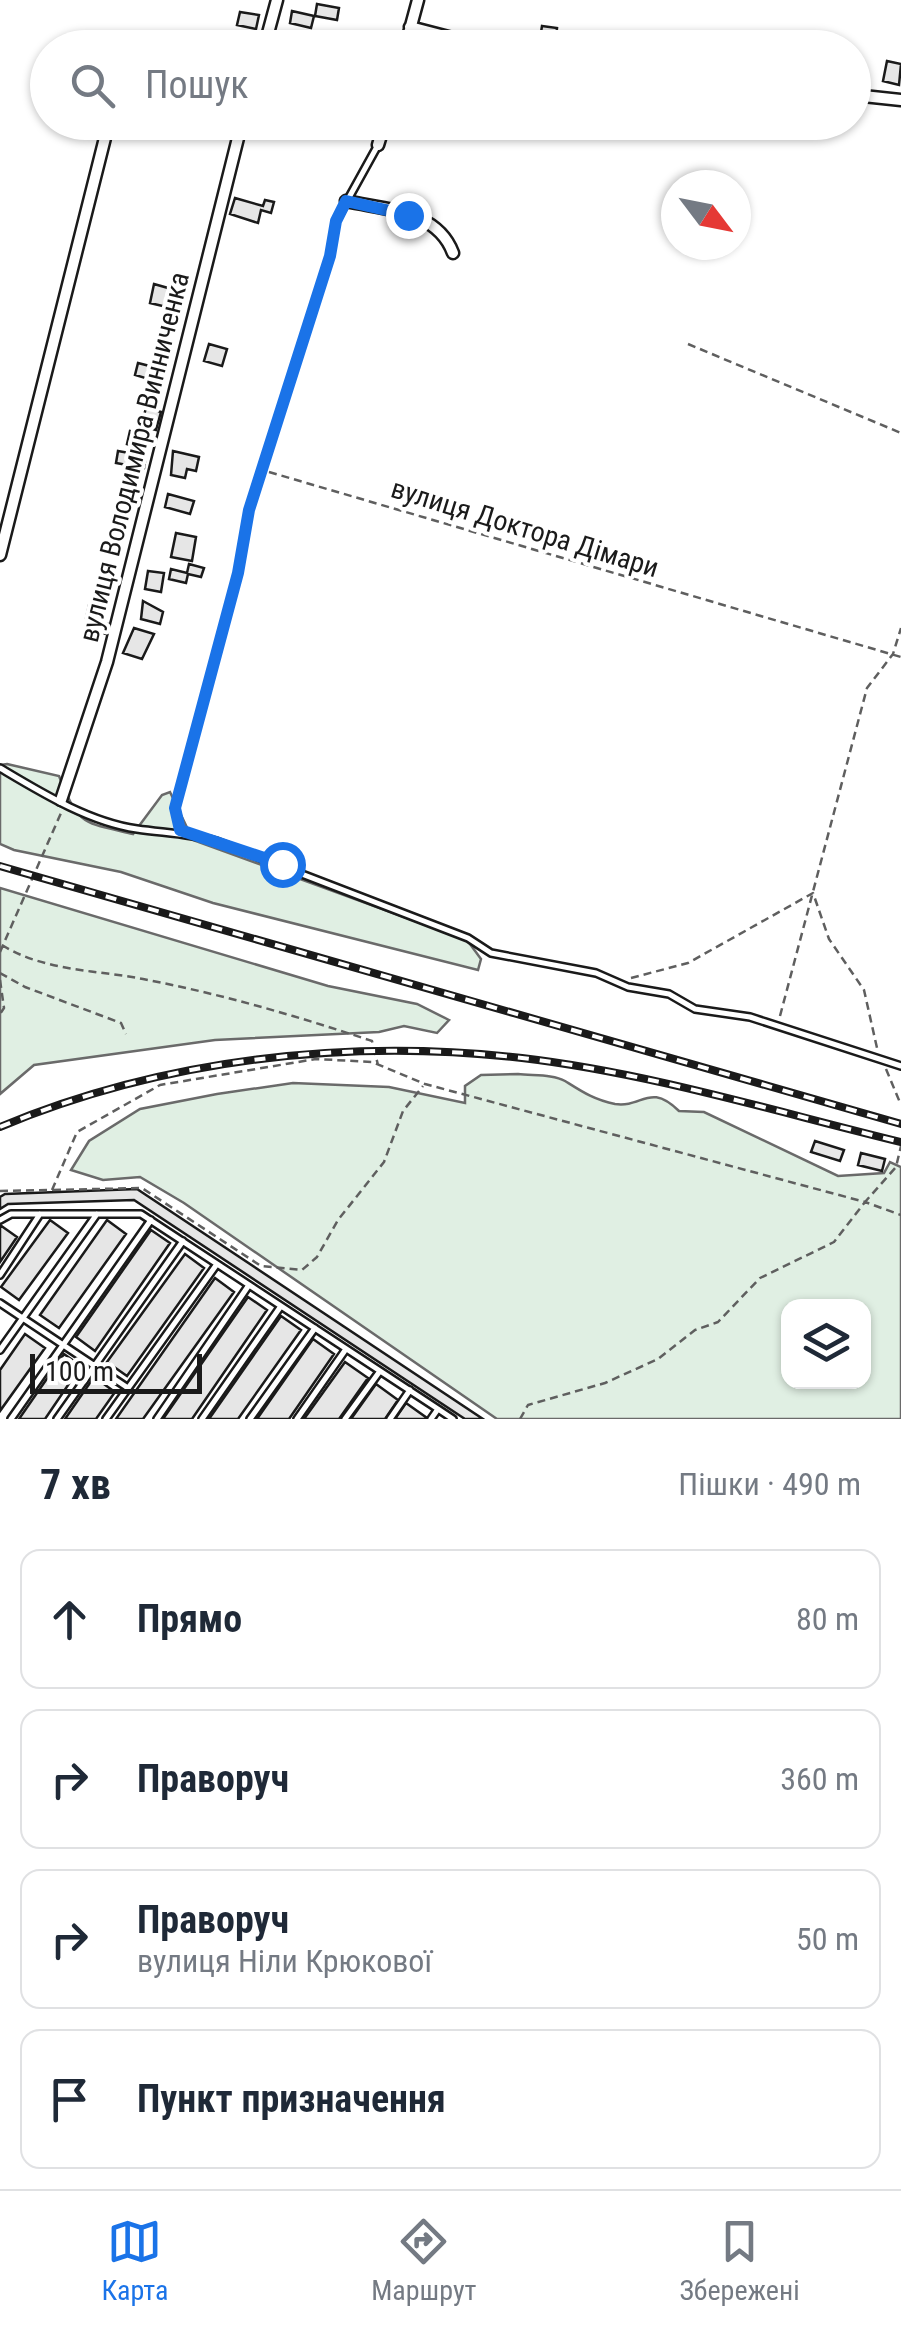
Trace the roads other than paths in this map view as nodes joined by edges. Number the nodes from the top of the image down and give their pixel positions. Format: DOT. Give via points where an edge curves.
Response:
graph roads {
  1 [pos="277,0"];
  2 [pos="418,0"];
  3 [pos="410,27"];
  4 [pos="269,30"];
  5 [pos="409,30"];
  6 [pos="422,30"];
  7 [pos="871,97"];
  8 [pos="901,100"];
  9 [pos="104,140"];
  10 [pos="238,140"];
  11 [pos="380,140"];
  12 [pos="378,146"];
  13 [pos="346,201"];
  14 [pos="453,253"];
  15 [pos="0,554"];
  16 [pos="0,768"];
  17 [pos="64,802"];
  18 [pos="180,830"];
  19 [pos="901,1066"];
  20 [pos="40,1214"];
  21 [pos="97,1214"];
  22 [pos="0,1220"];
  23 [pos="151,1220"];
  24 [pos="183,1241"];
  25 [pos="217,1264"];
  26 [pos="0,1275"];
  27 [pos="249,1284"];
  28 [pos="0,1303"];
  29 [pos="281,1306"];
  30 [pos="22,1319"];
  31 [pos="315,1328"];
  32 [pos="63,1345"];
  33 [pos="346,1348"];
  34 [pos="0,1350"];
  35 [pos="95,1365"];
  36 [pos="380,1371"];
  37 [pos="128,1388"];
  38 [pos="410,1390"];
  39 [pos="438,1409"];
  40 [pos="11,1419"];
  41 [pos="57,1419"];
  42 [pos="106,1419"];
  43 [pos="157,1419"];
  44 [pos="202,1419"];
  45 [pos="250,1419"];
  46 [pos="297,1419"];
  47 [pos="345,1419"];
  48 [pos="390,1419"];
  49 [pos="431,1419"];
  50 [pos="454,1419"];
  1 -- 4 [label="street"];
  2 -- 3 [label="street"];
  3 -- 5 [label="street"];
  3 -- 6 [label="street"];
  7 -- 8 [label="street"];
  9 -- 15 [label="street"];
  10 -- 17 [label="street, вулиця Володимира Винниченка" via="107,662"];
  11 -- 12 [label="street"];
  12 -- 13 [label="lane"];
  13 -- 14 [label="street" via="426,219 446,233"];
  13 -- 18 [label="lane" via="261,470 175,808"];
  16 -- 17 [label="lane"];
  17 -- 18 [label="lane" via="137,829"];
  18 -- 19 [label="lane" via="282,864 468,938 490,953 596,973 668,994 694,1009 750,1017"];
  20 -- 21 [label="lane"];
  20 -- 22 [label="lane"];
  20 -- 26 [label="lane"];
  21 -- 23 [label="lane"];
  21 -- 30 [label="lane"];
  23 -- 24 [label="lane"];
  23 -- 32 [label="lane"];
  24 -- 25 [label="lane"];
  24 -- 35 [label="lane"];
  25 -- 27 [label="lane"];
  25 -- 37 [label="lane"];
  27 -- 29 [label="lane"];
  27 -- 43 [label="lane"];
  28 -- 30 [label="lane"];
  29 -- 31 [label="lane"];
  29 -- 44 [label="lane"];
  30 -- 32 [label="lane"];
  30 -- 34 [label="lane"];
  31 -- 33 [label="lane"];
  31 -- 45 [label="lane"];
  32 -- 35 [label="lane"];
  32 -- 40 [label="lane"];
  33 -- 36 [label="lane"];
  33 -- 46 [label="lane"];
  35 -- 37 [label="lane"];
  35 -- 41 [label="lane"];
  36 -- 38 [label="lane"];
  36 -- 47 [label="lane"];
  37 -- 42 [label="lane"];
  38 -- 39 [label="lane"];
  38 -- 48 [label="lane"];
  39 -- 49 [label="lane"];
  39 -- 50 [label="lane"];
}
